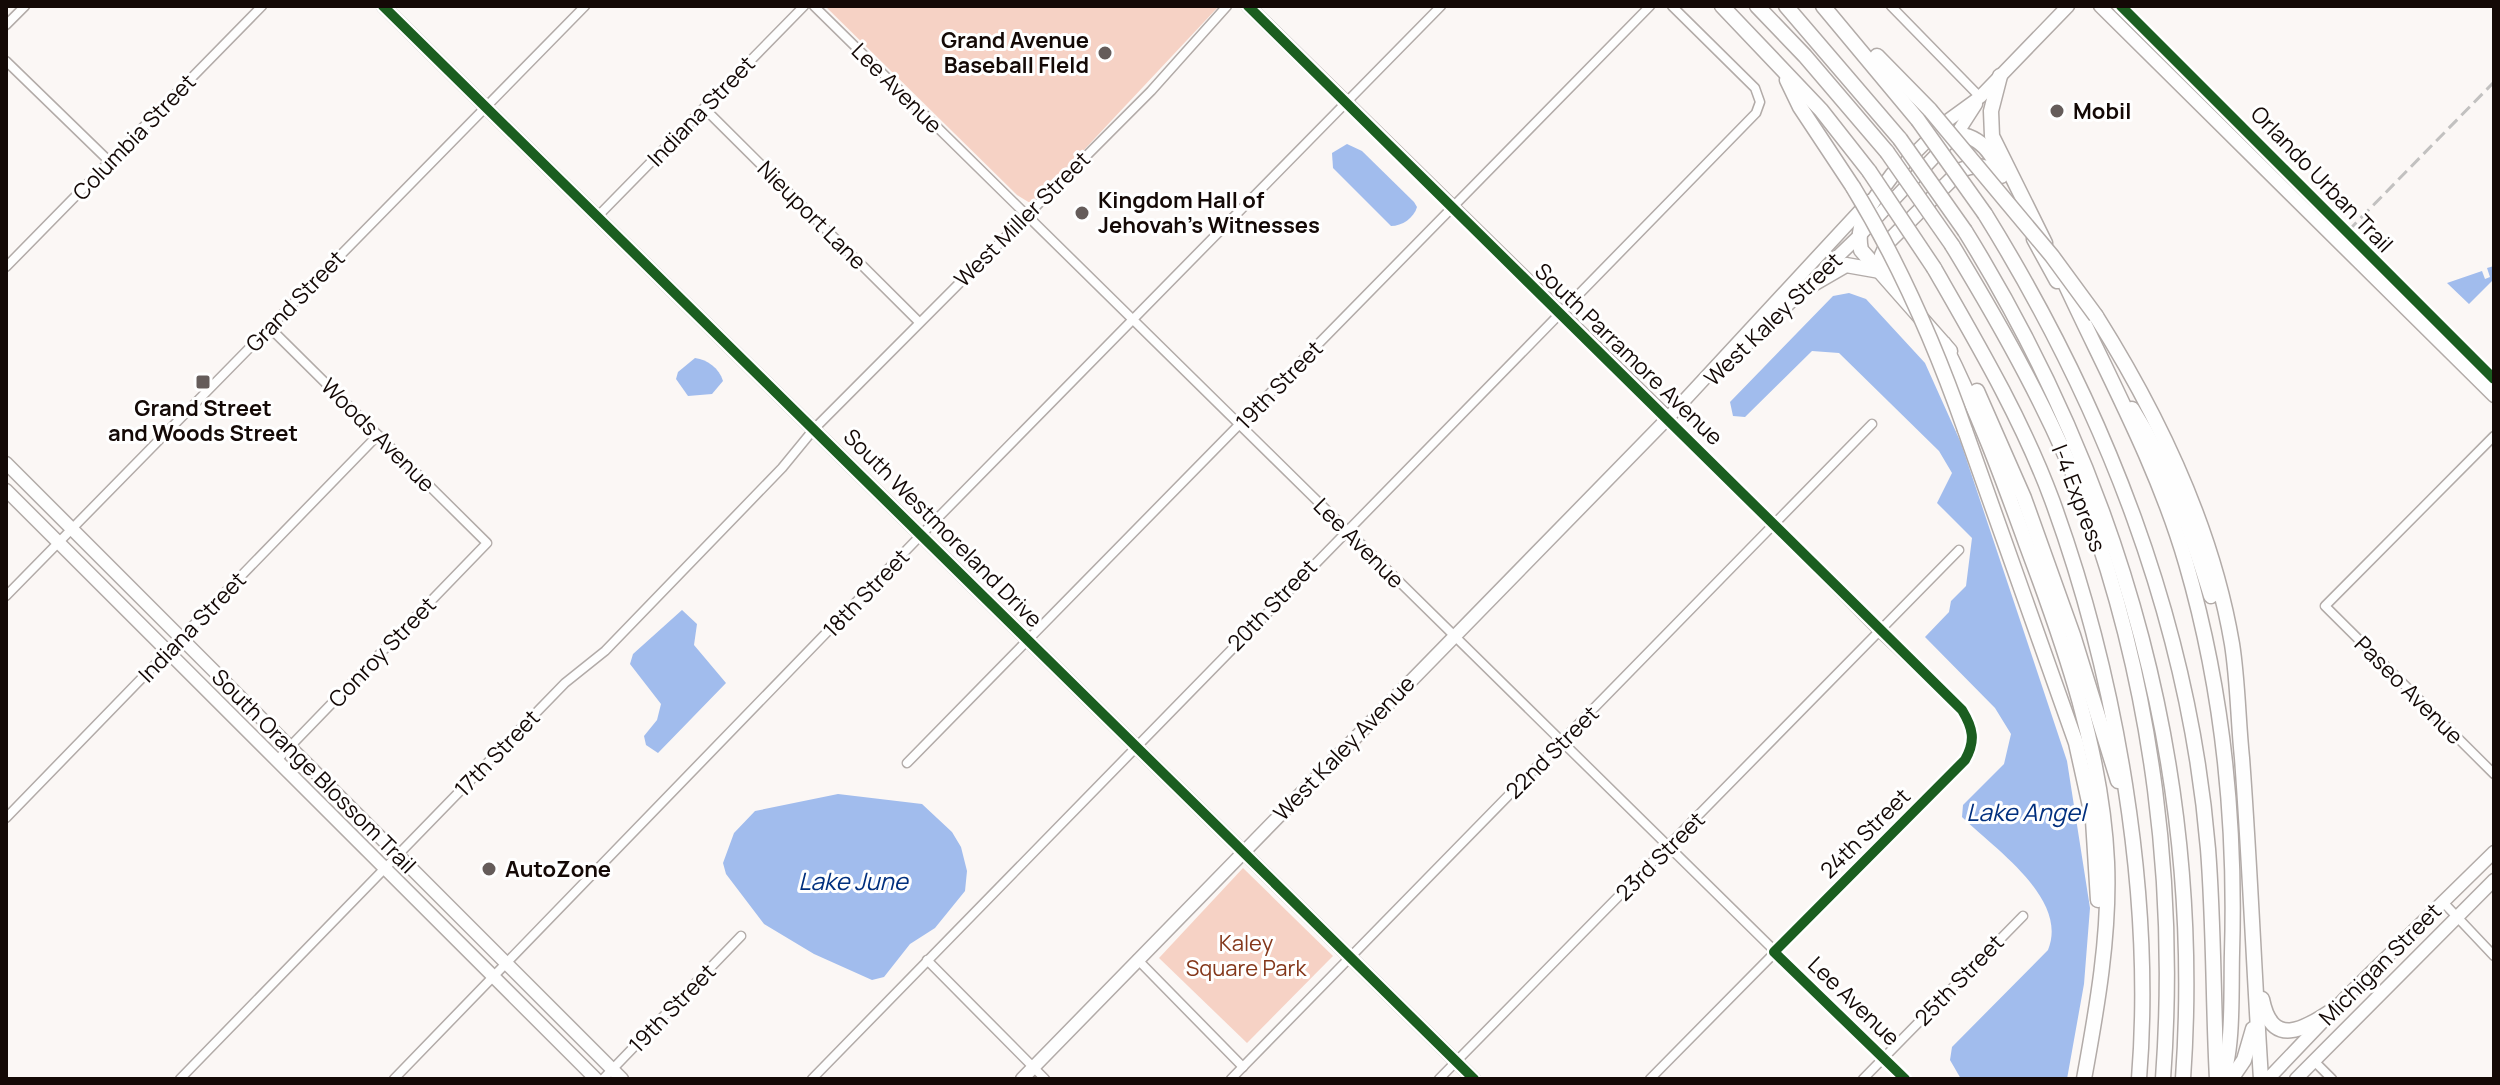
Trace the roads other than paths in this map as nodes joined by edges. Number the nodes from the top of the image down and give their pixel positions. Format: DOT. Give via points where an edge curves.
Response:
graph roads {
  1 [pos="25,6"];
  2 [pos="262,6"];
  3 [pos="383,6"];
  4 [pos="585,6"];
  5 [pos="804,6"];
  6 [pos="814,6"];
  7 [pos="1227,6"];
  8 [pos="1248,6"];
  9 [pos="1441,6"];
  10 [pos="1650,6"];
  11 [pos="1672,6"];
  12 [pos="1722,6"];
  13 [pos="1757,6"];
  14 [pos="1786,6"];
  15 [pos="1824,6"];
  16 [pos="1891,6"];
  17 [pos="2068,6"];
  18 [pos="2100,6"];
  19 [pos="6,25"];
  20 [pos="6,61"];
  21 [pos="1781,65"];
  22 [pos="2000,76"];
  23 [pos="1980,97"];
  24 [pos="1346,104"];
  25 [pos="484,106"];
  26 [pos="704,108"];
  27 [pos="1958,132"];
  28 [pos="1930,139"];
  29 [pos="110,162"];
  30 [pos="1893,174"];
  31 [pos="2001,176"];
  32 [pos="1453,208"];
  33 [pos="1026,215"];
  34 [pos="598,216"];
  35 [pos="1858,237"];
  36 [pos="6,267"];
  37 [pos="1880,271"];
  38 [pos="1808,287"];
  39 [pos="1902,294"];
  40 [pos="1558,313"];
  41 [pos="2078,315"];
  42 [pos="1133,321"];
  43 [pos="919,322"];
  44 [pos="269,327"];
  45 [pos="1944,344"];
  46 [pos="2106,369"];
  47 [pos="2494,396"];
  48 [pos="1668,418"];
  49 [pos="1872,424"];
  50 [pos="1240,426"];
  51 [pos="814,429"];
  52 [pos="378,435"];
  53 [pos="2494,436"];
  54 [pos="6,463"];
  55 [pos="6,490"];
  56 [pos="1773,525"];
  57 [pos="72,530"];
  58 [pos="1346,530"];
  59 [pos="921,535"];
  60 [pos="58,543"];
  61 [pos="487,543"];
  62 [pos="1959,550"];
  63 [pos="6,596"];
  64 [pos="1879,632"];
  65 [pos="1453,636"];
  66 [pos="182,637"];
  67 [pos="1029,641"];
  68 [pos="168,652"];
  69 [pos="2239,729"];
  70 [pos="1973,736"];
  71 [pos="1560,743"];
  72 [pos="1135,745"];
  73 [pos="289,747"];
  74 [pos="276,761"];
  75 [pos="907,763"];
  76 [pos="2494,774"];
  77 [pos="2127,799"];
  78 [pos="6,818"];
  79 [pos="1669,847"];
  80 [pos="1244,850"];
  81 [pos="2494,852"];
  82 [pos="397,856"];
  83 [pos="385,869"];
  84 [pos="2494,880"];
  85 [pos="2442,901"];
  86 [pos="2023,916"];
  87 [pos="2456,918"];
  88 [pos="2252,919"];
  89 [pos="741,936"];
  90 [pos="1774,952"];
  91 [pos="2494,956"];
  92 [pos="1349,957"];
  93 [pos="1137,959"];
  94 [pos="927,960"];
  95 [pos="2101,962"];
  96 [pos="505,964"];
  97 [pos="492,977"];
  98 [pos="2255,995"];
  99 [pos="2333,1010"];
  100 [pos="1883,1058"];
  101 [pos="1456,1061"];
  102 [pos="2314,1061"];
  103 [pos="1033,1067"];
  104 [pos="1243,1067"];
  105 [pos="613,1076"];
  106 [pos="180,1079"];
  107 [pos="394,1079"];
  108 [pos="596,1079"];
  109 [pos="812,1079"];
  110 [pos="1022,1079"];
  111 [pos="1045,1079"];
  112 [pos="1231,1079"];
  113 [pos="1439,1079"];
  114 [pos="1474,1079"];
  115 [pos="1650,1079"];
  116 [pos="1863,1079"];
  117 [pos="1905,1079"];
  118 [pos="2084,1079"];
  119 [pos="2139,1079"];
  120 [pos="2163,1079"];
  121 [pos="2183,1079"];
  122 [pos="2219,1079"];
  123 [pos="2231,1079"];
  124 [pos="2261,1079"];
  125 [pos="2268,1079"];
  126 [pos="2296,1079"];
  127 [pos="2332,1079"];
  1 -- 19 [label="street"];
  2 -- 29 [label="street, Columbia Street"];
  3 -- 25 [label="street, South Westmoreland Drive"];
  4 -- 25 [label="street, Grand Street"];
  5 -- 26 [label="street, Indiana Street"];
  6 -- 33 [label="street, Lee Avenue"];
  7 -- 33 [label="street, West Miller Street" via="1151,91"];
  8 -- 24 [label="street, South Parramore Avenue"];
  9 -- 24 [label="street, 18th Street"];
  10 -- 32 [label="street, 19th Street"];
  11 -- 40 [label="street, 20th Street" via="1759,94 1756,113"];
  12 -- 21 [label="highway"];
  13 -- 120 [label="highway, I-4 Express, bridge" via="1887,152 1952,245 2006,338 2087,509 2129,648 2155,793 2167,921"];
  14 -- 121 [label="highway, I-4 Express, bridge" via="1900,139 1965,231 2021,328 2110,532 2155,692 2186,890 2189,999"];
  15 -- 69 [label="highway, bridge" via="1930,110 2052,256 2096,316 2148,403 2193,505 2231,641"];
  15 -- 122 [label="highway, bridge" via="1918,120 1985,214 2043,310 2131,508 2165,613 2191,732 2208,849"];
  16 -- 23 [label="street"];
  17 -- 22 [label="street, West Kaley Street"];
  18 -- 47 [label="street"];
  20 -- 29 [label="street"];
  21 -- 77 [label="highway, bridge" via="1869,171 1988,362 2052,499 2100,657"];
  21 -- 95 [label="highway, bridge" via="1800,107 1905,278 1942,363 2076,743 2093,820"];
  22 -- 23 [label="street, West Kaley Street"];
  22 -- 41 [label="highway" via="1991,111 1992,136"];
  23 -- 27 [label="street, West Kaley Street"];
  23 -- 28 [label="street, West Kaley Street"];
  24 -- 32 [label="street, South Parramore Avenue"];
  24 -- 42 [label="street, 18th Street"];
  25 -- 34 [label="street, South Westmoreland Drive"];
  25 -- 44 [label="street, Grand Street"];
  26 -- 34 [label="street, Indiana Street"];
  26 -- 43 [label="street, Nieuport Lane"];
  27 -- 28 [label="highway"];
  27 -- 31 [label="highway" via="1991,154"];
  27 -- 35 [label="street, West Kaley Street"];
  28 -- 30 [label="street, West Kaley Street"];
  29 -- 36 [label="street, Columbia Street"];
  30 -- 35 [label="highway" via="1863,214"];
  30 -- 48 [label="street, West Kaley Street"];
  31 -- 39 [label="highway" via="1988,167 1961,170 1895,234 1882,261"];
  31 -- 41 [label="highway"];
  32 -- 40 [label="street, South Parramore Avenue"];
  32 -- 50 [label="street, 19th Street"];
  33 -- 42 [label="street, Lee Avenue"];
  33 -- 43 [label="street, West Miller Street"];
  34 -- 51 [label="street, South Westmoreland Drive"];
  35 -- 37 [label="highway" via="1861,250"];
  35 -- 38 [label="street, West Kaley Street"];
  37 -- 38 [label="highway" via="1846,265"];
  37 -- 39 [label="highway"];
  38 -- 48 [label="street, West Kaley Street"];
  39 -- 45 [label="highway"];
  40 -- 48 [label="street, South Parramore Avenue"];
  40 -- 58 [label="street, 20th Street"];
  41 -- 46 [label="highway"];
  42 -- 50 [label="street, Lee Avenue"];
  42 -- 59 [label="street, 18th Street"];
  43 -- 51 [label="street, West Miller Street"];
  44 -- 52 [label="street, Woods Avenue"];
  44 -- 57 [label="street, Grand Street"];
  45 -- 77 [label="highway" via="1973,384 2008,454 2073,635 2112,771"];
  45 -- 95 [label="highway" via="1998,467 2060,635 2079,703 2107,860"];
  46 -- 69 [label="highway" via="2150,438 2185,514 2220,628"];
  46 -- 122 [label="highway" via="2186,561 2223,733 2233,883 2227,1055"];
  48 -- 56 [label="street, South Parramore Avenue"];
  48 -- 65 [label="street, West Kaley Avenue"];
  49 -- 56 [label="street, 22nd Street"];
  50 -- 58 [label="street, Lee Avenue"];
  50 -- 67 [label="street, 19th Street"];
  51 -- 59 [label="street, South Westmoreland Drive"];
  51 -- 82 [label="street, 17th Street" via="605,651 565,683"];
  52 -- 61 [label="street, Woods Avenue"];
  52 -- 66 [label="street, Indiana Street"];
  53 -- 76 [label="street, Paseo Avenue" via="2325,606"];
  54 -- 57 [label="street, South Orange Blossom Trail"];
  55 -- 60 [label="street, South Orange Blossom Trail"];
  56 -- 64 [label="street, South Parramore Avenue"];
  56 -- 71 [label="street, 22nd Street"];
  57 -- 60 [label="street, Grand Street"];
  57 -- 66 [label="street, South Orange Blossom Trail"];
  58 -- 65 [label="street, Lee Avenue"];
  58 -- 72 [label="street, 20th Street"];
  59 -- 67 [label="street, South Westmoreland Drive"];
  59 -- 96 [label="street, 18th Street"];
  60 -- 63 [label="street, Grand Street"];
  60 -- 68 [label="street, South Orange Blossom Trail"];
  61 -- 73 [label="street, Conroy Street"];
  62 -- 64 [label="street, 23rd Street"];
  64 -- 70 [label="street, South Parramore Avenue" via="1962,710"];
  64 -- 79 [label="street, 23rd Street"];
  65 -- 71 [label="street, Lee Avenue"];
  65 -- 80 [label="street, West Kaley Avenue"];
  66 -- 68 [label="street, Indiana Street"];
  66 -- 73 [label="street, South Orange Blossom Trail"];
  67 -- 72 [label="street, South Westmoreland Drive"];
  67 -- 75 [label="street, 19th Street"];
  68 -- 74 [label="street, South Orange Blossom Trail"];
  68 -- 78 [label="street, Indiana Street"];
  69 -- 88 [label="highway"];
  70 -- 90 [label="street, 24th Street" via="1965,760"];
  71 -- 79 [label="street, Lee Avenue"];
  71 -- 92 [label="street, 22nd Street"];
  72 -- 80 [label="street, South Westmoreland Drive"];
  72 -- 94 [label="street, 20th Street"];
  73 -- 74 [label="street, Conroy Street"];
  73 -- 82 [label="street, South Orange Blossom Trail"];
  74 -- 83 [label="street, South Orange Blossom Trail"];
  77 -- 119 [label="highway" via="2139,947"];
  79 -- 90 [label="street, Lee Avenue"];
  79 -- 101 [label="street, 23rd Street"];
  80 -- 92 [label="street, South Westmoreland Drive"];
  80 -- 93 [label="street, West Kaley Avenue"];
  81 -- 85 [label="street, Michigan Street"];
  82 -- 83 [label="street, 17th Street"];
  82 -- 96 [label="street, South Orange Blossom Trail"];
  83 -- 97 [label="street, South Orange Blossom Trail"];
  83 -- 106 [label="street, 17th Street"];
  84 -- 87 [label="street, Michigan Street"];
  85 -- 87 [label="street"];
  85 -- 99 [label="street, Michigan Street"];
  86 -- 100 [label="street, 25th Street"];
  87 -- 91 [label="street"];
  87 -- 102 [label="street, Michigan Street"];
  88 -- 98 [label="highway"];
  88 -- 99 [label="highway" via="2269,1020 2299,1032"];
  89 -- 105 [label="street, 19th Street"];
  90 -- 100 [label="street, Lee Avenue"];
  90 -- 115 [label="street, 24th Street"];
  92 -- 101 [label="street, South Westmoreland Drive"];
  92 -- 104 [label="street, 22nd Street"];
  93 -- 103 [label="street, West Kaley Avenue"];
  93 -- 104 [label="street"];
  94 -- 103 [label="street"];
  94 -- 109 [label="street, 20th Street"];
  95 -- 118 [label="highway"];
  96 -- 97 [label="street, 18th Street"];
  96 -- 105 [label="street, South Orange Blossom Trail"];
  97 -- 107 [label="street, 18th Street"];
  97 -- 108 [label="street, South Orange Blossom Trail"];
  98 -- 123 [label="highway" via="2253,1033"];
  98 -- 124 [label="highway"];
  99 -- 125 [label="street, Michigan Street"];
  100 -- 116 [label="street, 25th Street"];
  100 -- 117 [label="street, Lee Avenue"];
  101 -- 113 [label="street, 23rd Street"];
  101 -- 114 [label="street, South Westmoreland Drive"];
  102 -- 126 [label="street, Michigan Street"];
  102 -- 127 [label="street"];
  103 -- 110 [label="street, West Kaley Avenue"];
  103 -- 111 [label="street"];
  104 -- 112 [label="street, 22nd Street"];
}
